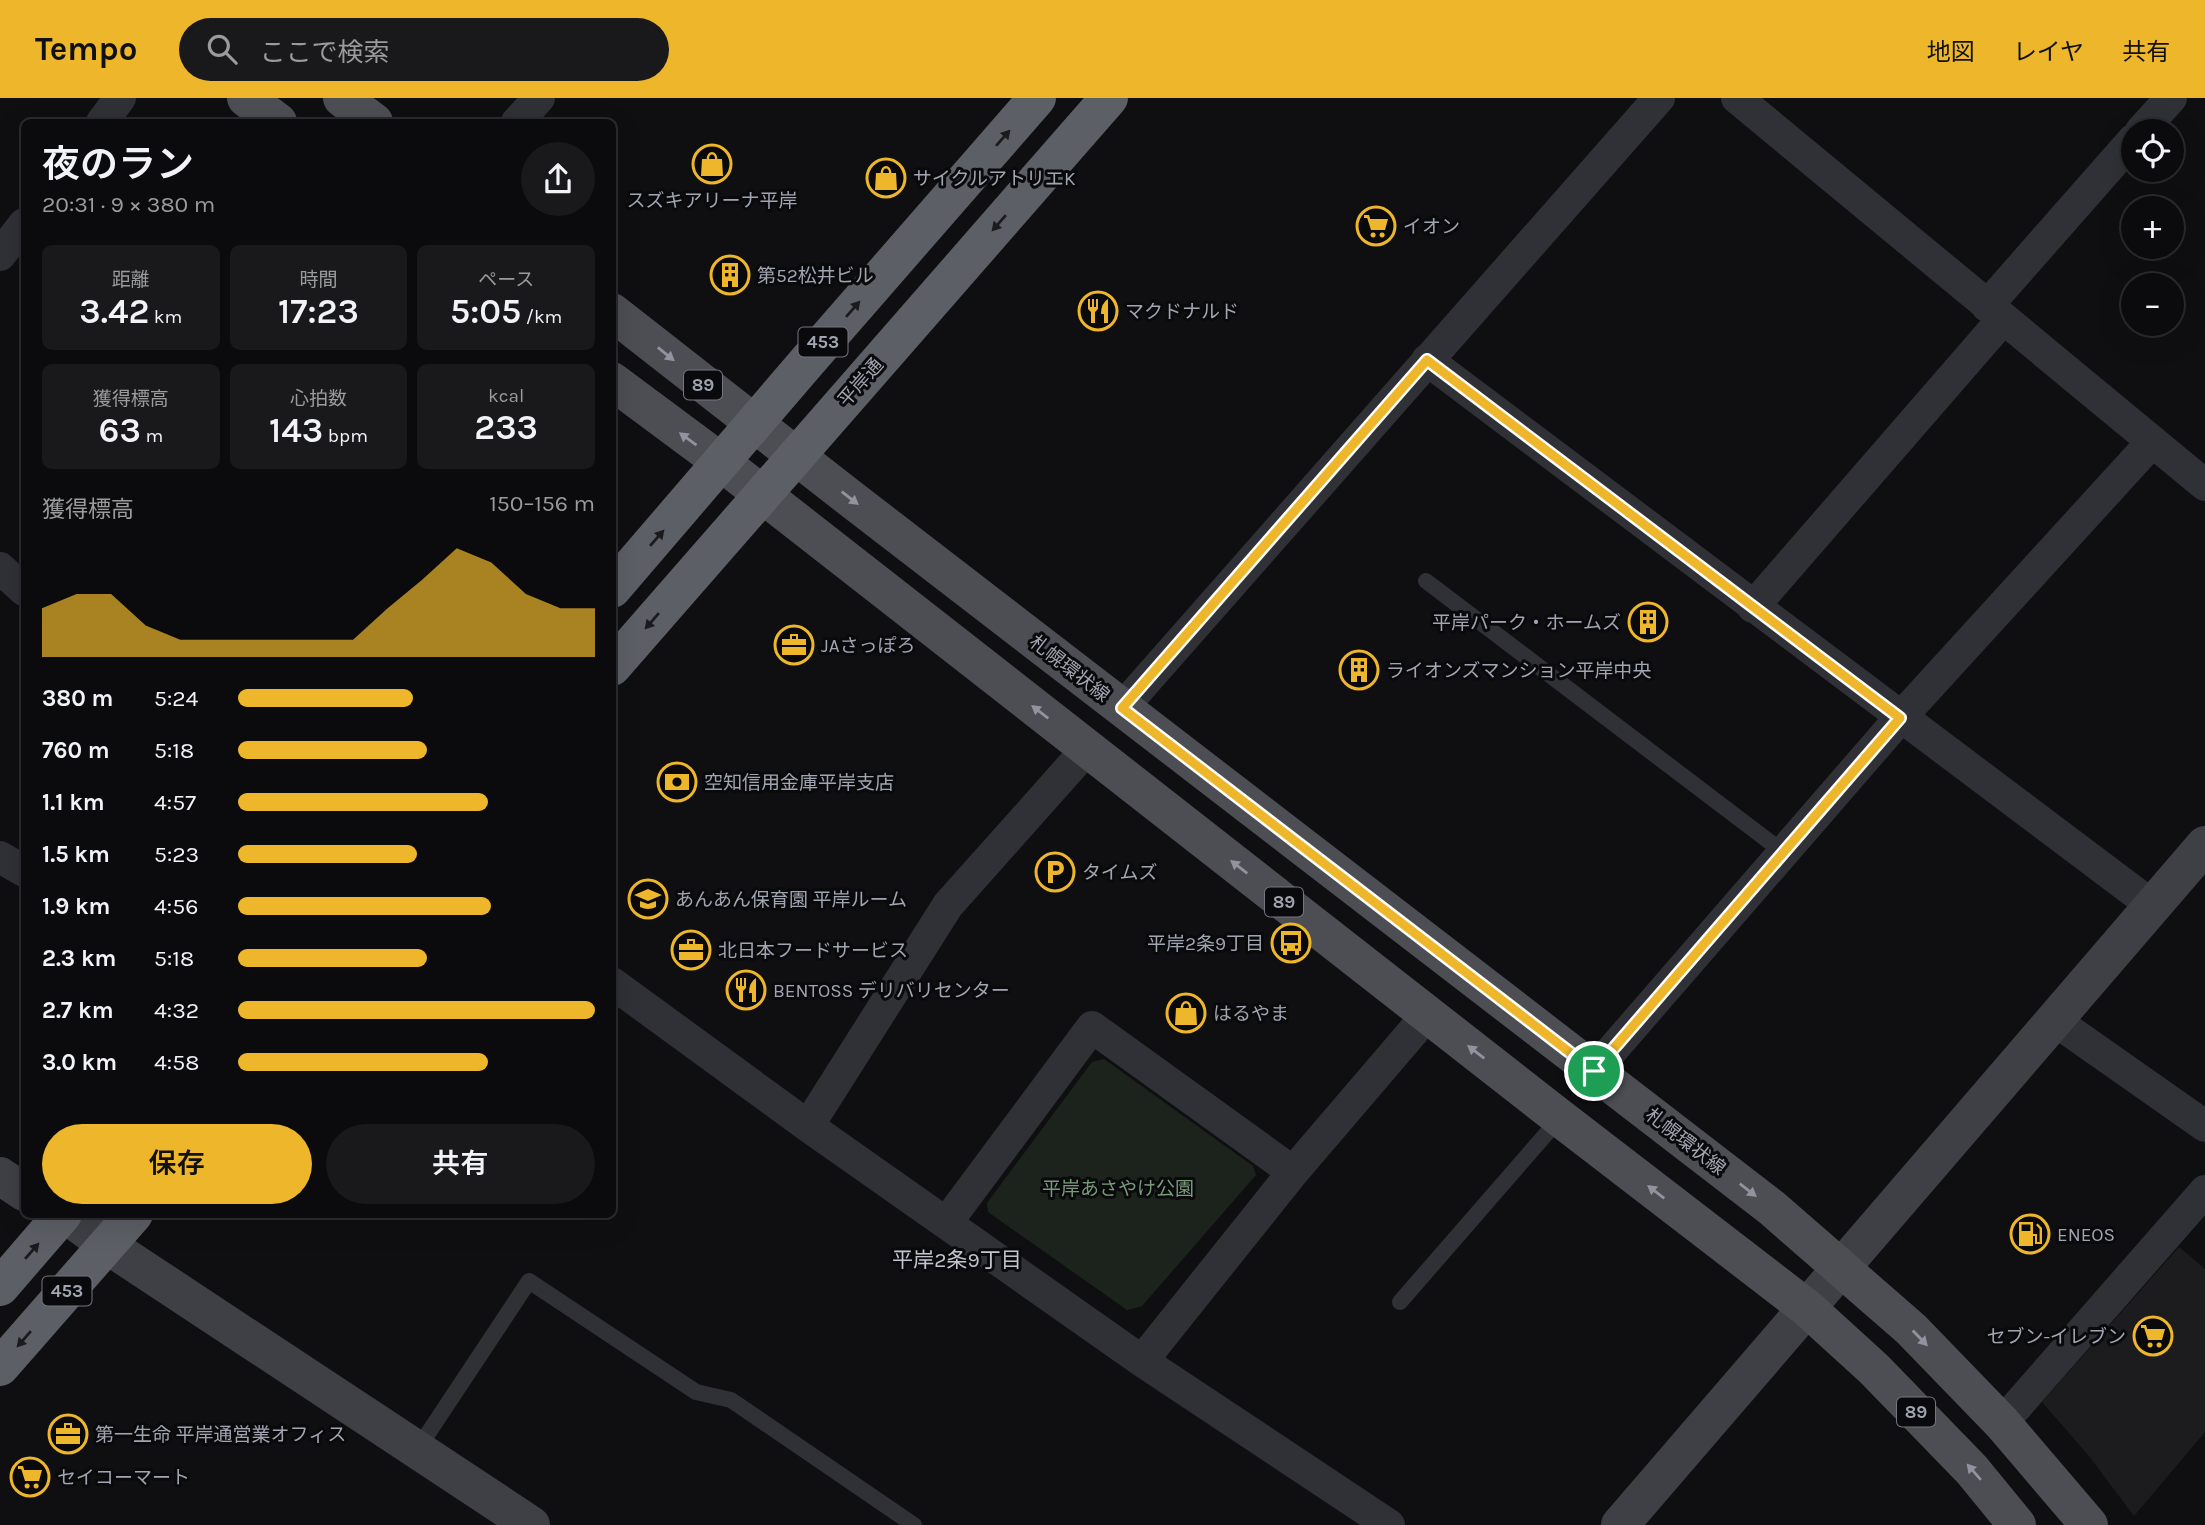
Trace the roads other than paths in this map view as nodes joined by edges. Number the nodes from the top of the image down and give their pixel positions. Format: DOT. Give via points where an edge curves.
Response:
graph roads {
  1 [pos="120,98"];
  2 [pos="246,98"];
  3 [pos="342,98"];
  4 [pos="539,98"];
  5 [pos="1037,98"];
  6 [pos="1109,98"];
  7 [pos="1659,98"];
  8 [pos="1737,98"];
  9 [pos="2171,98"];
  10 [pos="104,119"];
  11 [pos="274,119"];
  12 [pos="370,119"];
  13 [pos="520,119"];
  14 [pos="2152,119"];
  15 [pos="2121,156"];
  16 [pos="21,228"];
  17 [pos="0,255"];
  18 [pos="1995,312"];
  19 [pos="616,315"];
  20 [pos="1427,360"];
  21 [pos="616,384"];
  22 [pos="755,422"];
  23 [pos="2152,442"];
  24 [pos="796,456"];
  25 [pos="721,462"];
  26 [pos="2205,485"];
  27 [pos="761,496"];
  28 [pos="0,568"];
  29 [pos="1426,581"];
  30 [pos="616,584"];
  31 [pos="21,587"];
  32 [pos="1754,607"];
  33 [pos="616,662"];
  34 [pos="1122,708"];
  35 [pos="1900,718"];
  36 [pos="1087,749"];
  37 [pos="2205,845"];
  38 [pos="1783,852"];
  39 [pos="0,857"];
  40 [pos="21,869"];
  41 [pos="2153,906"];
  42 [pos="616,986"];
  43 [pos="1428,1014"];
  44 [pos="2053,1020"];
  45 [pos="1594,1071"];
  46 [pos="1560,1118"];
  47 [pos="808,1126"];
  48 [pos="2205,1126"];
  49 [pos="1293,1172"];
  50 [pos="0,1176"];
  51 [pos="21,1190"];
  52 [pos="2205,1191"];
  53 [pos="60,1218"];
  54 [pos="70,1218"];
  55 [pos="131,1218"];
  56 [pos="947,1223"];
  57 [pos="107,1245"];
  58 [pos="1842,1268"];
  59 [pos="0,1287"];
  60 [pos="1400,1302"];
  61 [pos="1807,1308"];
  62 [pos="1142,1361"];
  63 [pos="0,1367"];
  64 [pos="2002,1423"];
  65 [pos="417,1450"];
  66 [pos="531,1525"];
  67 [pos="914,1525"];
  68 [pos="1389,1525"];
  69 [pos="1620,1525"];
  70 [pos="2017,1525"];
  71 [pos="2089,1525"];
  1 -- 10 [label="street"];
  2 -- 11 [label="main road"];
  3 -- 12 [label="main road"];
  4 -- 13 [label="street"];
  22 -- 5 [label="highway, 453, one-way"];
  6 -- 24 [label="highway, 平岸通 / 453, one-way"];
  7 -- 20 [label="street"];
  8 -- 18 [label="street"];
  9 -- 14 [label="street"];
  15 -- 18 [label="street"];
  16 -- 17 [label="street"];
  18 -- 23 [label="street"];
  18 -- 32 [label="street"];
  19 -- 22 [label="main road, 札幌環状線 / 89, one-way"];
  20 -- 32 [label="street"];
  20 -- 34 [label="street"];
  25 -- 21 [label="main road, 89, one-way"];
  22 -- 24 [label="main road, 札幌環状線 / 89"];
  22 -- 25 [label="highway, 453"];
  23 -- 26 [label="street"];
  23 -- 35 [label="street"];
  24 -- 27 [label="highway, 平岸通 / 453"];
  24 -- 34 [label="main road, 札幌環状線 / 89, one-way"];
  25 -- 27 [label="main road, 89"];
  30 -- 25 [label="highway, 453, one-way"];
  27 -- 33 [label="highway, 平岸通 / 453, one-way"];
  36 -- 27 [label="main road, 89, one-way"];
  28 -- 31 [label="street"];
  29 -- 38 [label="lane"];
  32 -- 35 [label="street"];
  34 -- 45 [label="main road, 札幌環状線 / 89"];
  35 -- 38 [label="street"];
  35 -- 41 [label="street"];
  43 -- 36 [label="main road, 89, one-way"];
  36 -- 47 [label="street" via="948,905"];
  37 -- 41 [label="street"];
  38 -- 45 [label="street"];
  39 -- 40 [label="street"];
  41 -- 44 [label="street"];
  42 -- 47 [label="street"];
  46 -- 43 [label="main road, 89, one-way"];
  43 -- 49 [label="street"];
  44 -- 48 [label="street"];
  44 -- 58 [label="street"];
  45 -- 58 [label="main road, 札幌環状線 / 89, one-way"];
  46 -- 60 [label="lane"];
  61 -- 46 [label="main road, 89, one-way"];
  47 -- 56 [label="street"];
  49 -- 56 [label="street" via="1092,1027"];
  49 -- 62 [label="street"];
  50 -- 51 [label="street"];
  52 -- 64 [label="street"];
  59 -- 53 [label="highway, 453, one-way"];
  54 -- 57 [label="street"];
  55 -- 57 [label="highway, 453"];
  56 -- 62 [label="street"];
  57 -- 63 [label="highway, 453, one-way"];
  57 -- 65 [label="street"];
  58 -- 61 [label="street"];
  58 -- 64 [label="main road, 札幌環状線 / 89, one-way" via="1911,1329"];
  61 -- 69 [label="street"];
  70 -- 61 [label="main road, 89, one-way" via="1972,1469"];
  62 -- 68 [label="street"];
  64 -- 71 [label="main road, 札幌環状線 / 89"];
  65 -- 66 [label="street"];
  65 -- 67 [label="lane" via="529,1280 696,1392 731,1400"];
}
